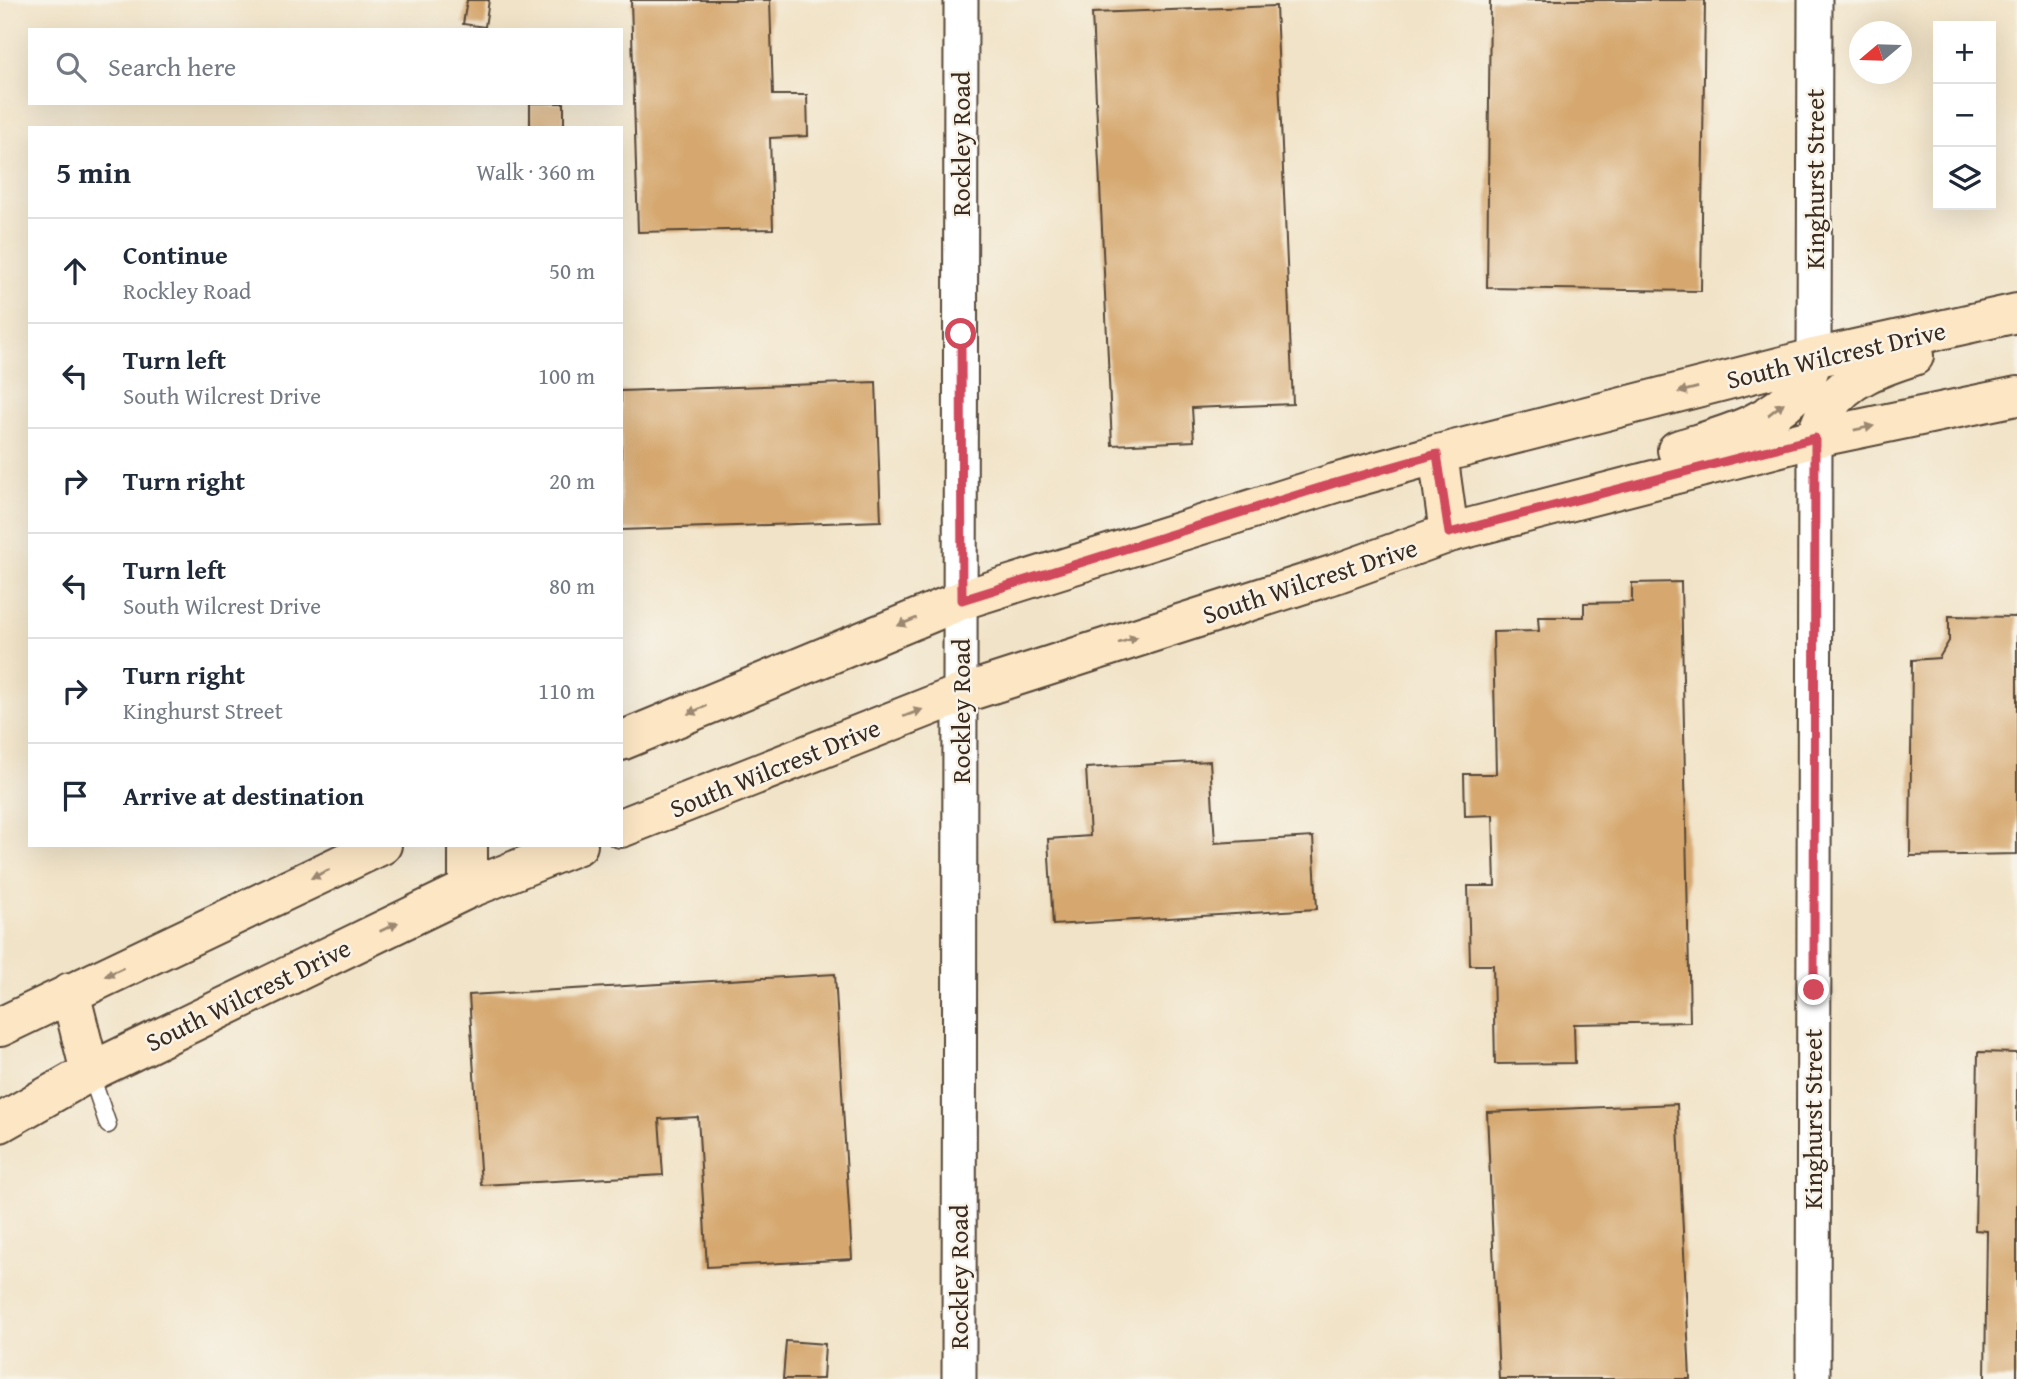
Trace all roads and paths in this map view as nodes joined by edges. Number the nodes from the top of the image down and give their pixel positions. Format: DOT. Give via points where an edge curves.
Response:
graph roads {
  1 [pos="961,0"];
  2 [pos="1815,0"];
  3 [pos="2017,313"];
  4 [pos="2017,328"];
  5 [pos="1814,358"];
  6 [pos="2017,396"];
  7 [pos="1815,438"];
  8 [pos="1437,454"];
  9 [pos="1534,511"];
  10 [pos="1449,533"];
  11 [pos="962,600"];
  12 [pos="961,694"];
  13 [pos="623,740"];
  14 [pos="623,827"];
  15 [pos="378,847"];
  16 [pos="468,847"];
  17 [pos="573,847"];
  18 [pos="468,889"];
  19 [pos="70,992"];
  20 [pos="0,1027"];
  21 [pos="90,1072"];
  22 [pos="0,1123"];
  23 [pos="108,1125"];
  24 [pos="959,1379"];
  25 [pos="1813,1379"];
  1 -- 11 [label="street, Rockley Road"];
  2 -- 5 [label="street, Kinghurst Street"];
  3 -- 5 [label="main road, South Wilcrest Drive"];
  4 -- 7 [label="main road" via="1884,365 1861,376 1829,406"];
  5 -- 8 [label="main road, South Wilcrest Drive, one-way"];
  9 -- 5 [label="main road, one-way" via="1583,483 1757,423 1802,386"];
  7 -- 6 [label="main road, South Wilcrest Drive, one-way"];
  7 -- 9 [label="main road, South Wilcrest Drive"];
  7 -- 25 [label="street, Kinghurst Street"];
  8 -- 10 [label="main road"];
  8 -- 11 [label="main road, South Wilcrest Drive"];
  9 -- 10 [label="main road, South Wilcrest Drive"];
  12 -- 10 [label="main road, South Wilcrest Drive, one-way"];
  11 -- 12 [label="street, Rockley Road"];
  11 -- 13 [label="main road, South Wilcrest Drive, one-way"];
  14 -- 12 [label="main road, South Wilcrest Drive, one-way"];
  12 -- 24 [label="street, Rockley Road"];
  15 -- 19 [label="main road, one-way"];
  16 -- 18 [label="main road"];
  17 -- 18 [label="main road, South Wilcrest Drive"];
  21 -- 18 [label="main road, South Wilcrest Drive, one-way"];
  19 -- 20 [label="main road"];
  19 -- 21 [label="main road"];
  21 -- 22 [label="main road, South Wilcrest Drive"];
  21 -- 23 [label="lane"];
}
